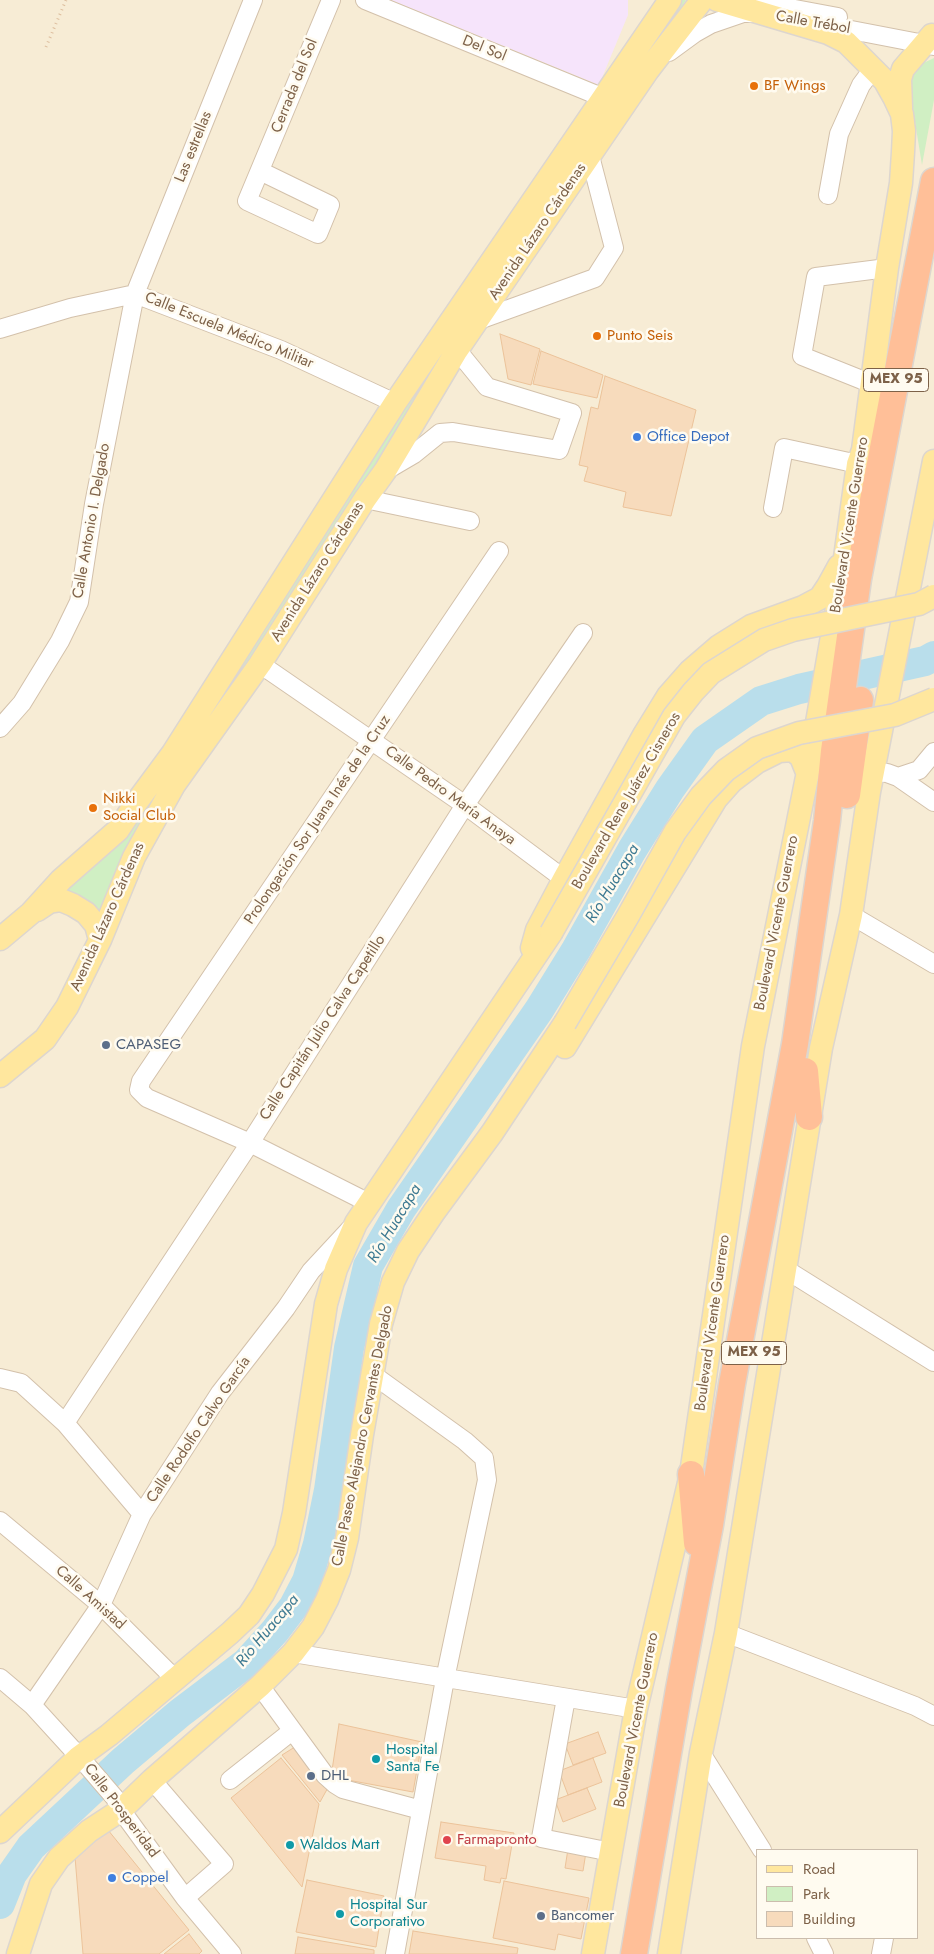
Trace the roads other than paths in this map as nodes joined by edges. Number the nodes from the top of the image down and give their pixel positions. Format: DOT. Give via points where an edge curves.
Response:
graph roads {
  1 [pos="253,0"];
  2 [pos="331,0"];
  3 [pos="365,0"];
  4 [pos="670,0"];
  5 [pos="702,0"];
  6 [pos="717,0"];
  7 [pos="756,6"];
  8 [pos="931,40"];
  9 [pos="873,69"];
  10 [pos="648,70"];
  11 [pos="604,98"];
  12 [pos="902,114"];
  13 [pos="590,156"];
  14 [pos="260,171"];
  15 [pos="934,181"];
  16 [pos="828,195"];
  17 [pos="934,255"];
  18 [pos="887,268"];
  19 [pos="135,294"];
  20 [pos="476,321"];
  21 [pos="0,329"];
  22 [pos="456,350"];
  23 [pos="882,392"];
  24 [pos="395,403"];
  25 [pos="861,457"];
  26 [pos="934,463"];
  27 [pos="385,471"];
  28 [pos="365,499"];
  29 [pos="773,508"];
  30 [pos="470,522"];
  31 [pos="498,551"];
  32 [pos="845,554"];
  33 [pos="858,579"];
  34 [pos="934,596"];
  35 [pos="583,633"];
  36 [pos="260,664"];
  37 [pos="934,699"];
  38 [pos="0,728"];
  39 [pos="372,740"];
  40 [pos="934,752"];
  41 [pos="826,758"];
  42 [pos="872,772"];
  43 [pos="898,777"];
  44 [pos="934,802"];
  45 [pos="465,805"];
  46 [pos="564,880"];
  47 [pos="31,914"];
  48 [pos="851,915"];
  49 [pos="0,940"];
  50 [pos="100,940"];
  51 [pos="934,964"];
  52 [pos="526,969"];
  53 [pos="805,1071"];
  54 [pos="0,1076"];
  55 [pos="809,1117"];
  56 [pos="492,1133"];
  57 [pos="250,1143"];
  58 [pos="368,1203"];
  59 [pos="356,1223"];
  60 [pos="785,1269"];
  61 [pos="934,1362"];
  62 [pos="372,1374"];
  63 [pos="0,1378"];
  64 [pos="65,1423"];
  65 [pos="691,1474"];
  66 [pos="142,1514"];
  67 [pos="0,1521"];
  68 [pos="700,1576"];
  69 [pos="101,1605"];
  70 [pos="726,1633"];
  71 [pos="293,1653"];
  72 [pos="0,1678"];
  73 [pos="445,1679"];
  74 [pos="176,1680"];
  75 [pos="260,1686"];
  76 [pos="566,1698"];
  77 [pos="32,1705"];
  78 [pos="636,1709"];
  79 [pos="934,1716"];
  80 [pos="292,1731"];
  81 [pos="701,1753"];
  82 [pos="82,1759"];
  83 [pos="152,1780"];
  84 [pos="230,1780"];
  85 [pos="118,1804"];
  86 [pos="421,1810"];
  87 [pos="1,1829"];
  88 [pos="761,1849"];
  89 [pos="611,1852"];
  90 [pos="185,1898"];
  91 [pos="816,1939"];
  92 [pos="884,1939"];
  93 [pos="18,1954"];
  94 [pos="232,1954"];
  95 [pos="395,1954"];
  96 [pos="593,1954"];
  97 [pos="634,1954"];
  98 [pos="650,1954"];
  99 [pos="669,1954"];
  100 [pos="824,1954"];
  101 [pos="881,1954"];
  1 -- 19 [label="street, Las estrellas"];
  2 -- 14 [label="street, Cerrada del Sol"];
  3 -- 11 [label="street, Del Sol"];
  4 -- 11 [label="main road, Avenida Lázaro Cárdenas"];
  5 -- 10 [label="main road, Avenida Lázaro Cárdenas"];
  6 -- 7 [label="main road, Boulevard Vicente Guerrero"];
  7 -- 8 [label="street, Calle Trébol"];
  7 -- 9 [label="main road, Boulevard Vicente Guerrero" via="846,42"];
  7 -- 10 [label="street, Calle Trébol" via="711,24 680,43"];
  8 -- 12 [label="main road" via="903,69 900,79"];
  9 -- 12 [label="main road, Boulevard Vicente Guerrero" via="885,81"];
  9 -- 16 [label="street" via="861,85 839,134"];
  10 -- 13 [label="main road, Avenida Lázaro Cárdenas"];
  11 -- 24 [label="main road, Avenida Lázaro Cárdenas"];
  12 -- 18 [label="main road, Boulevard Vicente Guerrero" via="901,184"];
  13 -- 20 [label="main road, Avenida Lázaro Cárdenas"];
  13 -- 20 [label="street" via="614,248 595,278"];
  15 -- 23 [label="highway, Boulevard Vicente Guerrero / MEX 95"];
  17 -- 33 [label="highway, Boulevard Vicente Guerrero / MEX 95"];
  18 -- 23 [label="main road, Boulevard Vicente Guerrero"];
  18 -- 23 [label="street" via="816,277 802,356"];
  19 -- 21 [label="street, Calle Escuela Médico Militar" via="70,308"];
  19 -- 24 [label="street, Calle Escuela Médico Militar" via="281,350"];
  19 -- 38 [label="street, Calle Antonio I. Delgado" via="94,504 79,602 60,641 22,703"];
  20 -- 22 [label="main road, Avenida Lázaro Cárdenas"];
  22 -- 27 [label="main road, Avenida Lázaro Cárdenas"];
  22 -- 27 [label="street" via="487,387 572,413 559,450 453,432 440,434"];
  23 -- 25 [label="highway"];
  23 -- 33 [label="highway, Boulevard Vicente Guerrero / MEX 95"];
  24 -- 47 [label="main road, Avenida Lázaro Cárdenas" via="173,753 118,830 61,880"];
  25 -- 29 [label="street" via="784,448"];
  25 -- 32 [label="main road, Boulevard Vicente Guerrero"];
  26 -- 42 [label="main road, bridge"];
  27 -- 28 [label="main road, Avenida Lázaro Cárdenas"];
  28 -- 30 [label="street"];
  28 -- 36 [label="main road, Avenida Lázaro Cárdenas"];
  31 -- 39 [label="street, Prolongación Sor Juana Inés de la Cruz"];
  32 -- 33 [label="main road, Boulevard Vicente Guerrero"];
  32 -- 46 [label="main road" via="820,598 751,626 719,646 668,696"];
  33 -- 41 [label="highway, Boulevard Vicente Guerrero / MEX 95, bridge"];
  33 -- 41 [label="main road, Boulevard Vicente Guerrero, bridge"];
  34 -- 52 [label="main road, Boulevard Rene Juárez Cisneros, bridge" via="919,604 801,628 764,640 711,673 674,716 551,932"];
  35 -- 45 [label="street, Calle Capitán Julio Calva Capetillo"];
  36 -- 39 [label="street, Calle Pedro María Anaya"];
  36 -- 50 [label="main road, Avenida Lázaro Cárdenas" via="154,818 134,857"];
  37 -- 56 [label="main road, Calle Paseo Alejandro Cervantes Delgado, bridge" via="895,715 791,736 757,748 726,770 701,796 675,832 565,1023"];
  39 -- 45 [label="street, Calle Pedro María Anaya"];
  39 -- 57 [label="street, Prolongación Sor Juana Inés de la Cruz" via="141,1081 139,1090 148,1098"];
  40 -- 43 [label="street" via="919,770"];
  41 -- 53 [label="highway, Boulevard Vicente Guerrero / MEX 95" via="812,1011"];
  41 -- 56 [label="main road" via="801,758 793,750 779,751 757,762 732,781 716,799 536,1094"];
  41 -- 65 [label="main road, Boulevard Vicente Guerrero" via="753,1046"];
  41 -- 68 [label="highway, Boulevard Vicente Guerrero / MEX 95" via="827,821 794,1044"];
  42 -- 43 [label="street"];
  42 -- 48 [label="main road"];
  43 -- 44 [label="street"];
  45 -- 46 [label="street, Calle Pedro María Anaya"];
  45 -- 57 [label="street, Calle Capitán Julio Calva Capetillo"];
  46 -- 52 [label="main road" via="537,930"];
  47 -- 49 [label="main road, Avenida Lázaro Cárdenas"];
  47 -- 50 [label="main road" via="49,902 61,900 86,913 96,925"];
  48 -- 51 [label="street"];
  48 -- 55 [label="main road"];
  50 -- 54 [label="main road, Avenida Lázaro Cárdenas" via="67,1007 44,1039"];
  52 -- 58 [label="main road, Boulevard Rene Juárez Cisneros"];
  53 -- 55 [label="highway"];
  53 -- 98 [label="highway, Boulevard Vicente Guerrero / MEX 95" via="720,1535"];
  55 -- 60 [label="main road"];
  56 -- 62 [label="main road, Calle Paseo Alejandro Cervantes Delgado" via="408,1251 393,1282"];
  57 -- 58 [label="street"];
  57 -- 64 [label="street, Calle Capitán Julio Calva Capetillo"];
  58 -- 59 [label="main road, Boulevard Rene Juárez Cisneros"];
  59 -- 66 [label="street, Calle Rodolfo Calvo García" via="310,1271 286,1308 220,1393"];
  59 -- 74 [label="main road, Boulevard Rene Juárez Cisneros" via="336,1269 326,1304 286,1549 276,1572 249,1614"];
  60 -- 61 [label="street"];
  60 -- 70 [label="main road"];
  62 -- 71 [label="main road, Calle Paseo Alejandro Cervantes Delgado" via="347,1538 339,1570 327,1600"];
  62 -- 73 [label="street" via="484,1458 487,1480"];
  63 -- 64 [label="street" via="21,1383"];
  64 -- 66 [label="street"];
  65 -- 68 [label="highway"];
  65 -- 78 [label="main road, Boulevard Vicente Guerrero"];
  66 -- 69 [label="street, Calle Rodolfo Calvo García"];
  67 -- 69 [label="street, Calle Amistad"];
  68 -- 97 [label="highway, Boulevard Vicente Guerrero / MEX 95"];
  69 -- 74 [label="street, Calle Amistad"];
  69 -- 77 [label="street, Calle Rodolfo Calvo García"];
  70 -- 79 [label="street"];
  70 -- 81 [label="main road"];
  71 -- 73 [label="street"];
  71 -- 75 [label="main road, Calle Paseo Alejandro Cervantes Delgado"];
  72 -- 77 [label="street, Calle Prosperidad"];
  73 -- 76 [label="street"];
  73 -- 86 [label="street"];
  74 -- 82 [label="main road, Boulevard Rene Juárez Cisneros"];
  75 -- 80 [label="street"];
  75 -- 83 [label="main road, Calle Paseo Alejandro Cervantes Delgado"];
  76 -- 78 [label="street"];
  76 -- 89 [label="street" via="541,1838"];
  77 -- 82 [label="street, Calle Prosperidad"];
  78 -- 89 [label="main road, Boulevard Vicente Guerrero"];
  80 -- 84 [label="street"];
  80 -- 86 [label="street" via="325,1775 343,1789"];
  81 -- 88 [label="street"];
  81 -- 99 [label="main road"];
  82 -- 85 [label="street, Calle Prosperidad"];
  82 -- 87 [label="main road, Boulevard Rene Juárez Cisneros"];
  83 -- 85 [label="main road, Calle Paseo Alejandro Cervantes Delgado"];
  83 -- 90 [label="street" via="224,1864"];
  85 -- 90 [label="street, Calle Prosperidad"];
  85 -- 93 [label="main road, Calle Paseo Alejandro Cervantes Delgado" via="59,1858 42,1884"];
  86 -- 95 [label="street"];
  89 -- 96 [label="main road, Boulevard Vicente Guerrero"];
  90 -- 94 [label="street, Calle Prosperidad"];
  91 -- 100 [label="street"];
  92 -- 101 [label="street"];
}
